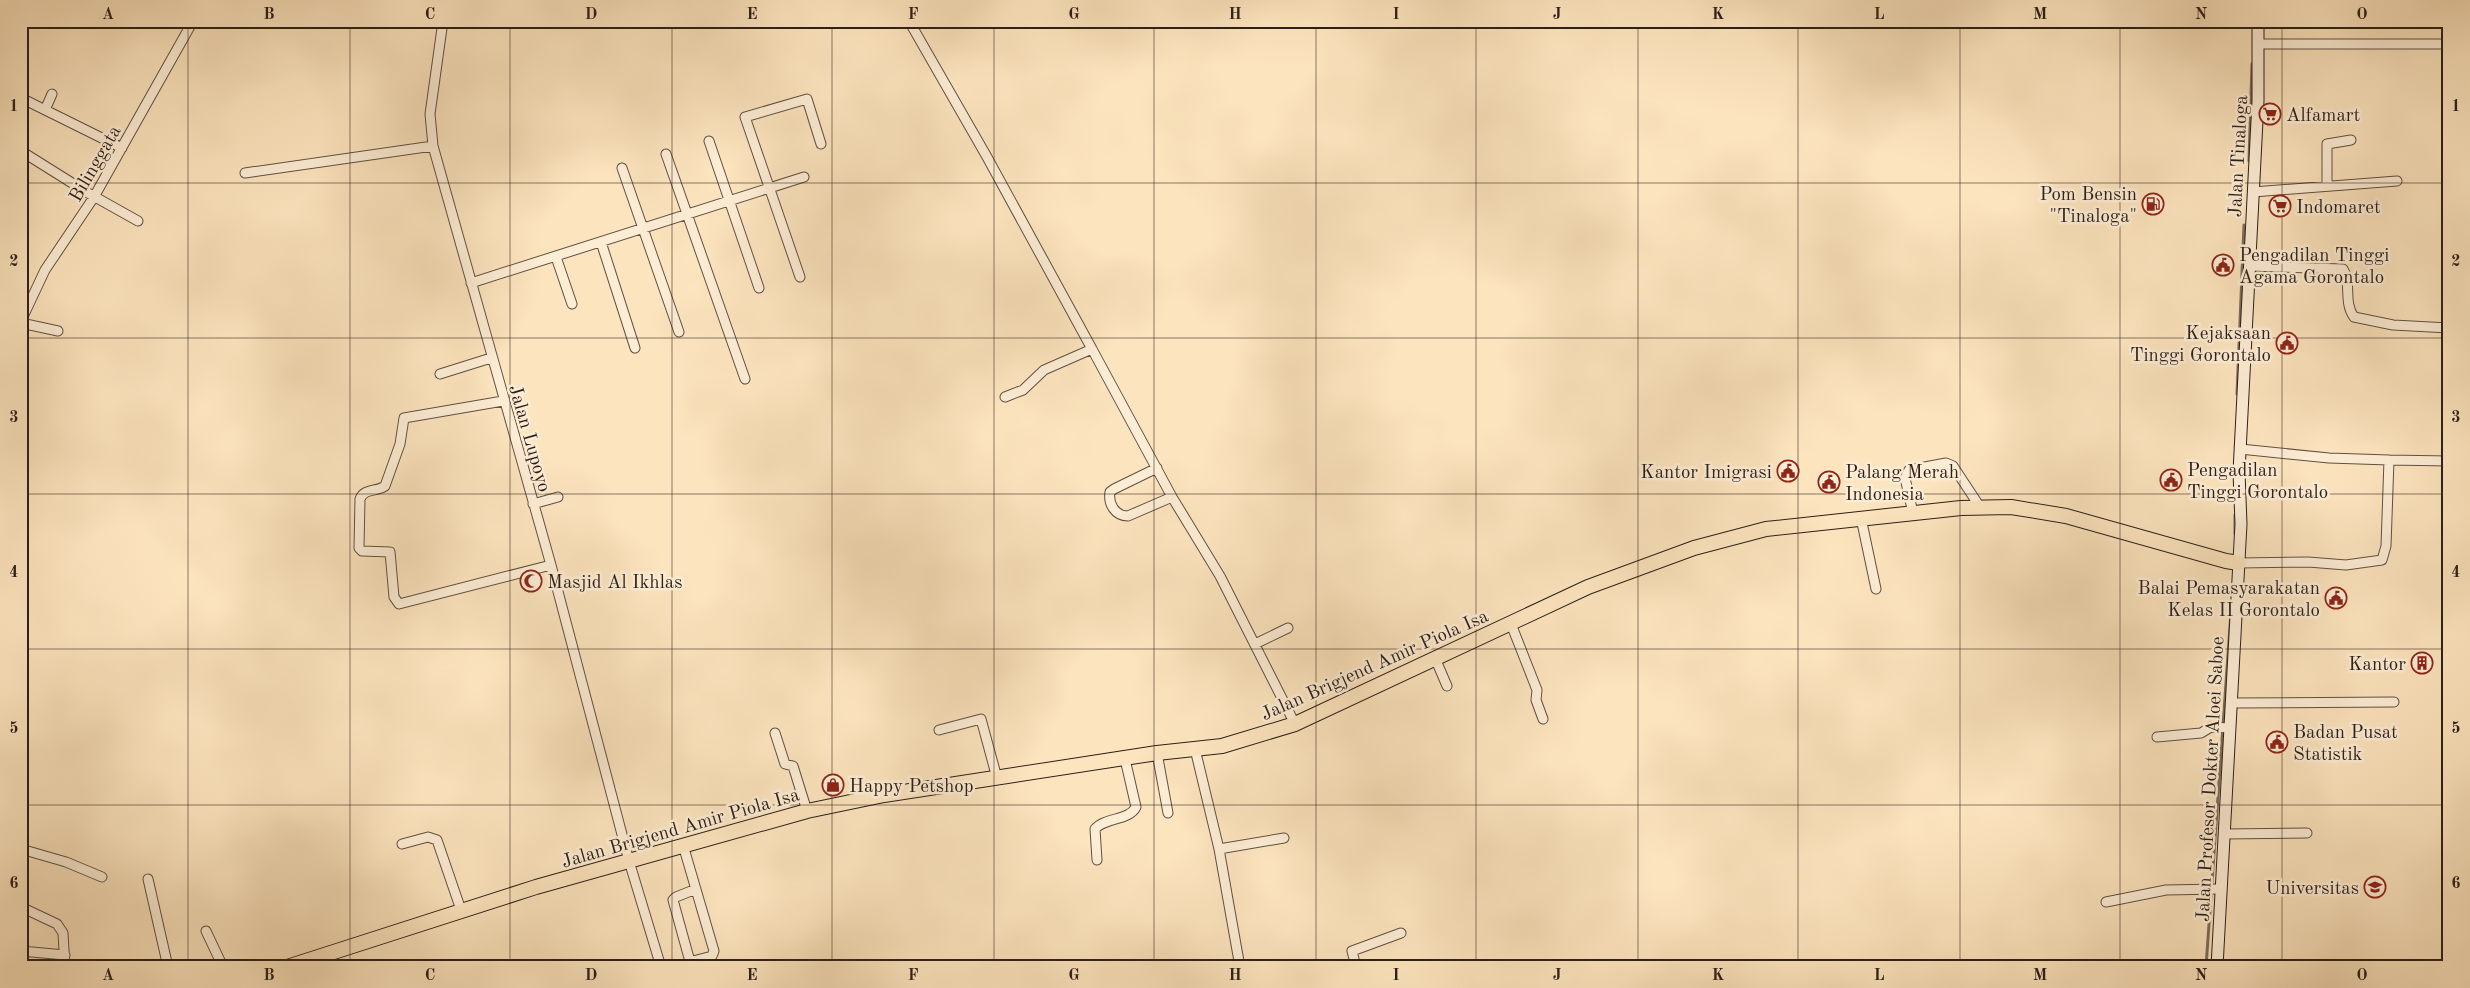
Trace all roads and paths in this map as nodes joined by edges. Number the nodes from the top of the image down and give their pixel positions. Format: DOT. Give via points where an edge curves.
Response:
graph roads {
  1 [pos="193,21"];
  2 [pos="443,21"];
  3 [pos="909,21"];
  4 [pos="2258,21"];
  5 [pos="2260,44"];
  6 [pos="2449,44"];
  7 [pos="52,94"];
  8 [pos="24,99"];
  9 [pos="45,110"];
  10 [pos="2351,140"];
  11 [pos="709,141"];
  12 [pos="821,144"];
  13 [pos="117,146"];
  14 [pos="433,146"];
  15 [pos="21,151"];
  16 [pos="666,154"];
  17 [pos="622,168"];
  18 [pos="245,173"];
  19 [pos="804,177"];
  20 [pos="2397,181"];
  21 [pos="2327,185"];
  22 [pos="769,188"];
  23 [pos="2253,192"];
  24 [pos="88,193"];
  25 [pos="730,201"];
  26 [pos="687,215"];
  27 [pos="138,221"];
  28 [pos="643,228"];
  29 [pos="601,242"];
  30 [pos="556,257"];
  31 [pos="2249,266"];
  32 [pos="800,276"];
  33 [pos="471,283"];
  34 [pos="759,288"];
  35 [pos="572,304"];
  36 [pos="21,322"];
  37 [pos="2449,328"];
  38 [pos="58,331"];
  39 [pos="679,332"];
  40 [pos="635,348"];
  41 [pos="1092,348"];
  42 [pos="491,358"];
  43 [pos="440,374"];
  44 [pos="745,379"];
  45 [pos="1005,396"];
  46 [pos="504,401"];
  47 [pos="2240,449"];
  48 [pos="2389,460"];
  49 [pos="2449,461"];
  50 [pos="1157,468"];
  51 [pos="21,477"];
  52 [pos="558,496"];
  53 [pos="1172,496"];
  54 [pos="21,497"];
  55 [pos="533,504"];
  56 [pos="1980,507"];
  57 [pos="1913,513"];
  58 [pos="1861,518"];
  59 [pos="2239,563"];
  60 [pos="551,565"];
  61 [pos="1876,589"];
  62 [pos="1511,624"];
  63 [pos="1288,628"];
  64 [pos="1255,644"];
  65 [pos="1435,658"];
  66 [pos="1447,686"];
  67 [pos="2394,702"];
  68 [pos="2231,703"];
  69 [pos="1543,719"];
  70 [pos="1295,724"];
  71 [pos="2224,727"];
  72 [pos="939,730"];
  73 [pos="775,733"];
  74 [pos="2156,737"];
  75 [pos="1195,749"];
  76 [pos="1157,753"];
  77 [pos="1125,758"];
  78 [pos="997,778"];
  79 [pos="807,811"];
  80 [pos="1168,813"];
  81 [pos="2307,833"];
  82 [pos="2224,834"];
  83 [pos="1284,838"];
  84 [pos="402,844"];
  85 [pos="683,845"];
  86 [pos="21,849"];
  87 [pos="1219,849"];
  88 [pos="1097,860"];
  89 [pos="629,861"];
  90 [pos="102,877"];
  91 [pos="148,880"];
  92 [pos="2213,889"];
  93 [pos="696,890"];
  94 [pos="2106,902"];
  95 [pos="22,910"];
  96 [pos="461,910"];
  97 [pos="206,931"];
  98 [pos="1401,933"];
  99 [pos="21,951"];
  100 [pos="65,955"];
  101 [pos="317,962"];
  102 [pos="65,967"];
  103 [pos="168,967"];
  104 [pos="223,967"];
  105 [pos="287,967"];
  106 [pos="661,967"];
  107 [pos="1240,967"];
  108 [pos="1356,967"];
  109 [pos="2217,967"];
  1 -- 13 [label="street, Bilinggata"];
  2 -- 14 [label="street, Jalan Lupoyo" via="430,114"];
  3 -- 41 [label="street" via="988,157"];
  4 -- 5 [label="street, Jalan Tinaloga"];
  5 -- 6 [label="street"];
  5 -- 23 [label="street, Jalan Tinaloga"];
  7 -- 9 [label="street"];
  8 -- 9 [label="street"];
  9 -- 13 [label="street"];
  10 -- 21 [label="street" via="2327,144"];
  11 -- 25 [label="street"];
  12 -- 22 [label="street" via="807,99 745,117"];
  13 -- 24 [label="street, Bilinggata"];
  14 -- 18 [label="street"];
  14 -- 33 [label="street, Jalan Lupoyo"];
  15 -- 24 [label="street"];
  16 -- 26 [label="street"];
  17 -- 28 [label="street"];
  19 -- 22 [label="street"];
  20 -- 21 [label="street"];
  21 -- 23 [label="street"];
  22 -- 25 [label="street"];
  22 -- 32 [label="street"];
  23 -- 31 [label="street, Jalan Tinaloga"];
  24 -- 27 [label="street"];
  24 -- 36 [label="street, Bilinggata" via="45,270"];
  25 -- 26 [label="street"];
  25 -- 34 [label="street"];
  26 -- 28 [label="street"];
  26 -- 44 [label="street"];
  28 -- 29 [label="street"];
  28 -- 39 [label="street"];
  29 -- 30 [label="street"];
  29 -- 40 [label="street"];
  30 -- 33 [label="street"];
  30 -- 35 [label="street"];
  31 -- 37 [label="street" via="2343,269 2349,307 2354,317 2393,325"];
  31 -- 47 [label="street, Jalan Tinaloga"];
  33 -- 42 [label="street, Jalan Lupoyo"];
  36 -- 38 [label="street"];
  41 -- 45 [label="street" via="1044,370 1023,390"];
  41 -- 50 [label="street"];
  42 -- 43 [label="street"];
  42 -- 46 [label="street, Jalan Lupoyo"];
  46 -- 55 [label="street, Jalan Lupoyo"];
  46 -- 60 [label="street" via="404,418 400,444 385,486 367,491 360,499 359,548 361,551 390,552 394,597 399,604"];
  47 -- 48 [label="street"];
  47 -- 59 [label="street, Jalan Tinaloga"];
  48 -- 49 [label="street"];
  48 -- 59 [label="street" via="2386,546 2382,560 2346,565"];
  50 -- 53 [label="street"];
  50 -- 53 [label="street" via="1114,488 1110,492 1110,502 1116,512 1128,516"];
  51 -- 54 [label="street"];
  52 -- 55 [label="street"];
  53 -- 64 [label="street" via="1220,576"];
  55 -- 60 [label="street, Jalan Lupoyo"];
  56 -- 57 [label="main road, Jalan Brigjend Amir Piola Isa"];
  56 -- 57 [label="street" via="1953,466 1946,463 1906,473"];
  56 -- 59 [label="main road, Jalan Brigjend Amir Piola Isa" via="2011,507 2066,516"];
  57 -- 58 [label="main road, Jalan Brigjend Amir Piola Isa"];
  58 -- 61 [label="street"];
  58 -- 62 [label="main road, Jalan Brigjend Amir Piola Isa" via="1766,528 1702,546 1588,587"];
  59 -- 68 [label="street, Jalan Profesor Dokter Aloei Saboe"];
  60 -- 89 [label="street, Jalan Lupoyo"];
  62 -- 65 [label="main road, Jalan Brigjend Amir Piola Isa"];
  62 -- 69 [label="street" via="1537,690 1536,700"];
  63 -- 64 [label="street"];
  64 -- 70 [label="street"];
  65 -- 66 [label="street"];
  65 -- 70 [label="main road, Jalan Brigjend Amir Piola Isa"];
  67 -- 68 [label="street"];
  68 -- 71 [label="street, Jalan Profesor Dokter Aloei Saboe"];
  70 -- 75 [label="main road, Jalan Brigjend Amir Piola Isa" via="1238,742"];
  71 -- 74 [label="street" via="2210,727 2201,733"];
  71 -- 82 [label="street, Jalan Profesor Dokter Aloei Saboe"];
  72 -- 78 [label="street" via="981,719"];
  73 -- 79 [label="street" via="785,764 793,766"];
  75 -- 76 [label="main road, Jalan Brigjend Amir Piola Isa"];
  75 -- 87 [label="street"];
  76 -- 77 [label="main road, Jalan Brigjend Amir Piola Isa"];
  76 -- 80 [label="street"];
  77 -- 78 [label="main road, Jalan Brigjend Amir Piola Isa"];
  77 -- 88 [label="street" via="1136,807 1129,814 1095,829"];
  78 -- 79 [label="main road, Jalan Brigjend Amir Piola Isa" via="884,795"];
  79 -- 85 [label="main road, Jalan Brigjend Amir Piola Isa"];
  81 -- 82 [label="street"];
  82 -- 92 [label="street, Jalan Profesor Dokter Aloei Saboe"];
  83 -- 87 [label="street"];
  84 -- 96 [label="street" via="428,837 438,840"];
  85 -- 89 [label="main road, Jalan Brigjend Amir Piola Isa"];
  85 -- 93 [label="street"];
  86 -- 90 [label="street"];
  87 -- 107 [label="street"];
  89 -- 96 [label="main road, Jalan Brigjend Amir Piola Isa"];
  89 -- 106 [label="street, Jalan Lupoyo"];
  91 -- 103 [label="street"];
  92 -- 94 [label="street" via="2166,890"];
  92 -- 109 [label="street, Jalan Profesor Dokter Aloei Saboe"];
  93 -- 93 [label="street" via="676,896 674,900 689,958 693,961 714,954"];
  95 -- 100 [label="street" via="61,928"];
  96 -- 101 [label="main road, Jalan Brigjend Amir Piola Isa"];
  97 -- 104 [label="street"];
  98 -- 108 [label="street" via="1352,950"];
  99 -- 100 [label="street"];
  100 -- 102 [label="street"];
  101 -- 105 [label="main road, Jalan Brigjend Amir Piola Isa"];
}
